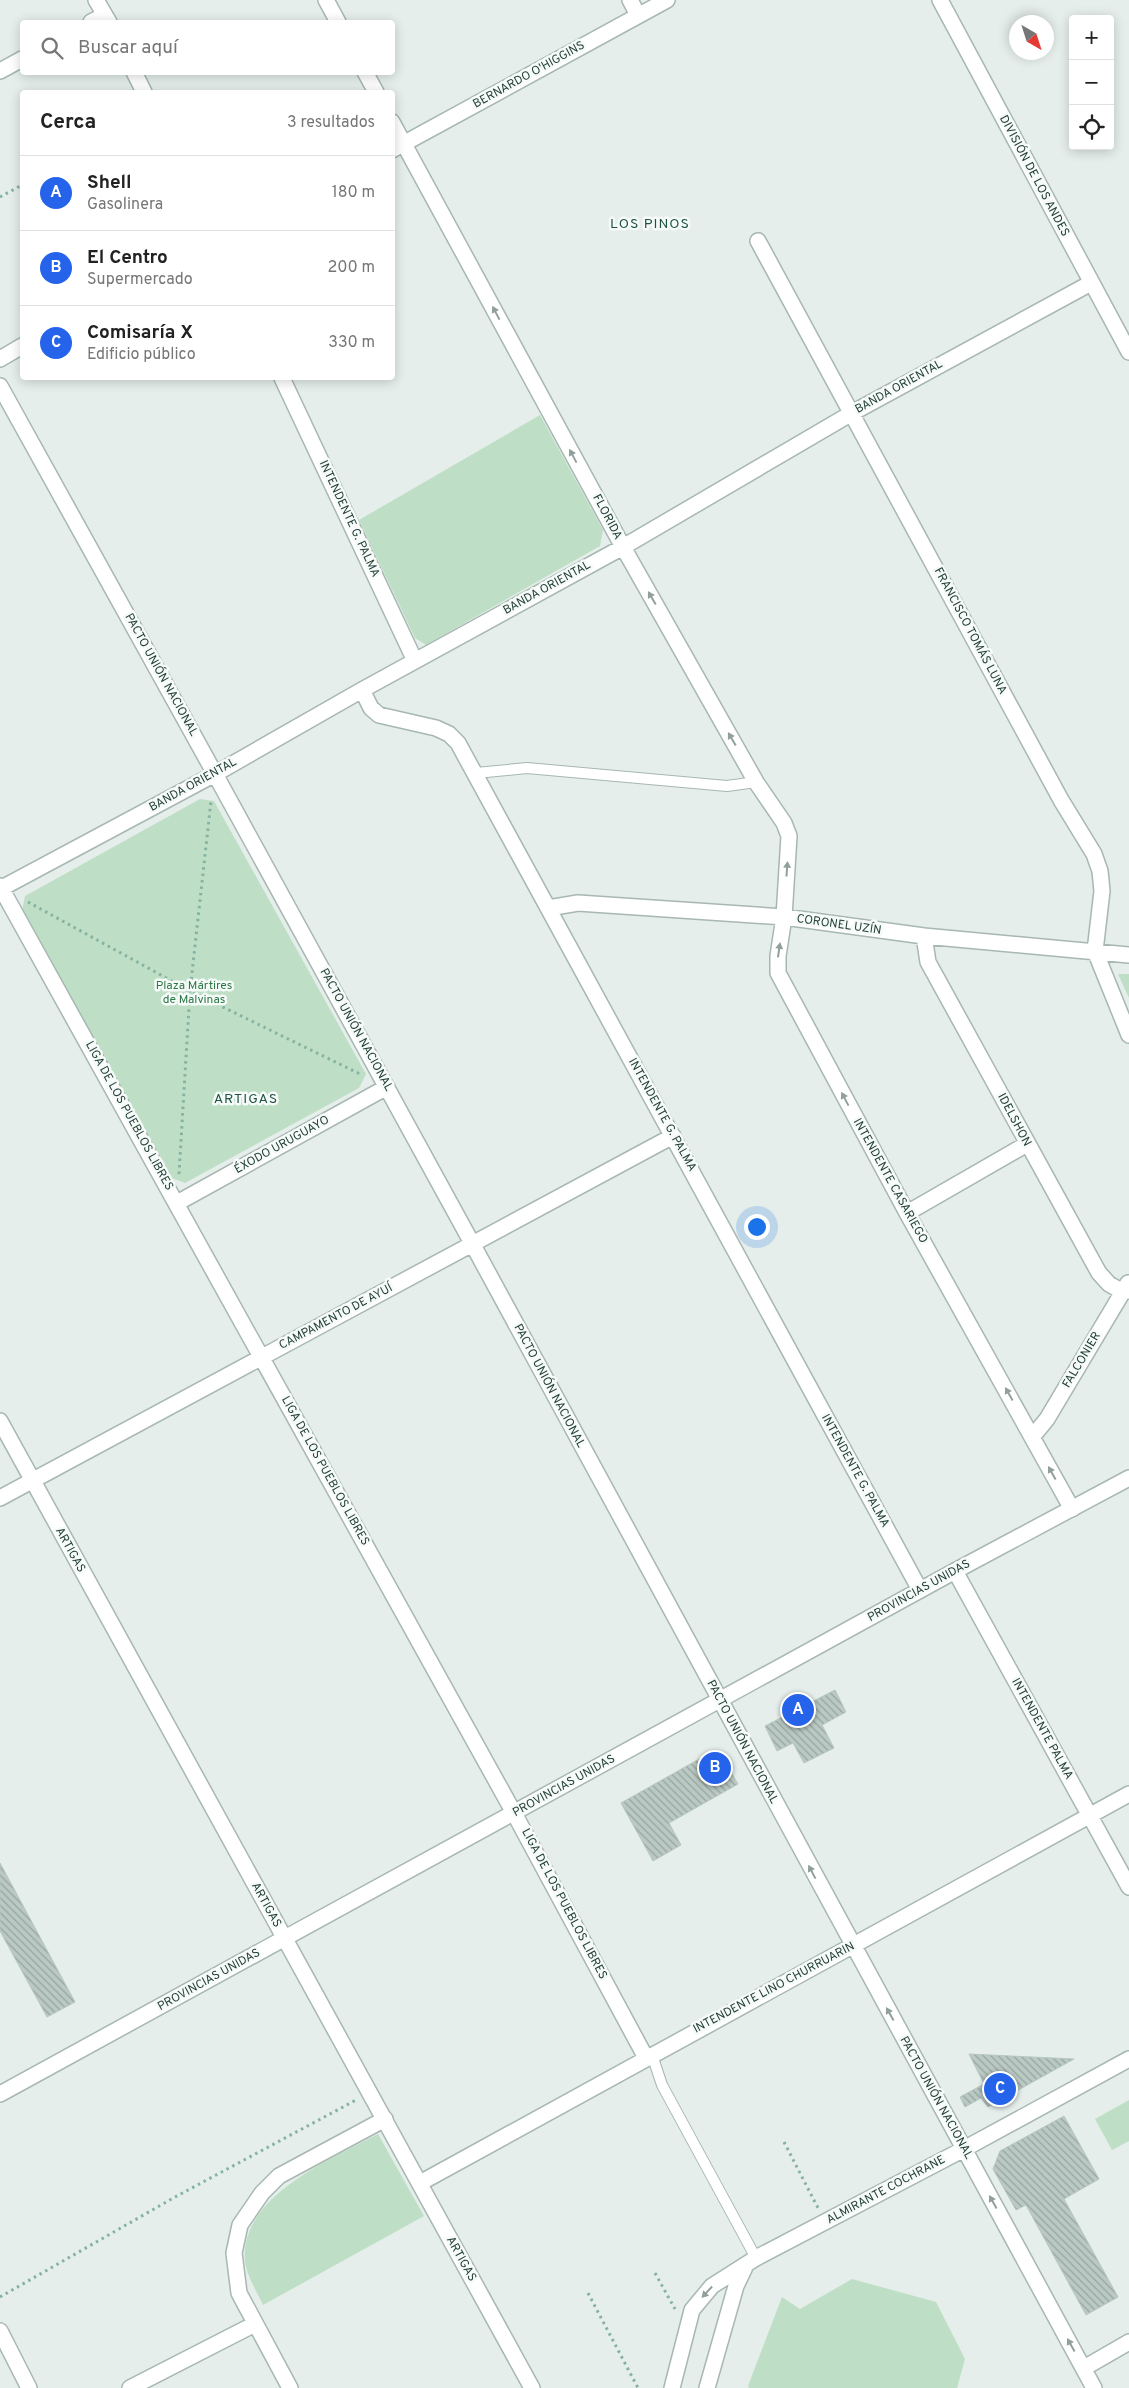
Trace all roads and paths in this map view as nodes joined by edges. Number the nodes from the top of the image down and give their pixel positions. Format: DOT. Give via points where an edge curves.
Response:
graph roads {
  1 [pos="96,0"];
  2 [pos="326,0"];
  3 [pos="630,0"];
  4 [pos="666,0"];
  5 [pos="940,0"];
  6 [pos="638,15"];
  7 [pos="107,19"];
  8 [pos="337,20"];
  9 [pos="20,60"];
  10 [pos="0,71"];
  11 [pos="136,75"];
  12 [pos="368,75"];
  13 [pos="143,90"];
  14 [pos="375,90"];
  15 [pos="395,134"];
  16 [pos="398,147"];
  17 [pos="20,186"];
  18 [pos="0,197"];
  19 [pos="758,241"];
  20 [pos="1091,283"];
  21 [pos="20,347"];
  22 [pos="1129,352"];
  23 [pos="0,358"];
  24 [pos="283,380"];
  25 [pos="0,386"];
  26 [pos="852,413"];
  27 [pos="623,547"];
  28 [pos="415,661"];
  29 [pos="362,690"];
  30 [pos="215,774"];
  31 [pos="476,774"];
  32 [pos="756,782"];
  33 [pos="0,888"];
  34 [pos="27,902"];
  35 [pos="548,908"];
  36 [pos="784,917"];
  37 [pos="924,936"];
  38 [pos="1095,951"];
  39 [pos="1129,955"];
  40 [pos="190,991"];
  41 [pos="1129,1035"];
  42 [pos="387,1087"];
  43 [pos="673,1136"];
  44 [pos="1027,1144"];
  45 [pos="177,1203"];
  46 [pos="907,1212"];
  47 [pos="473,1245"];
  48 [pos="1127,1288"];
  49 [pos="261,1356"];
  50 [pos="0,1421"];
  51 [pos="1033,1436"];
  52 [pos="1129,1478"];
  53 [pos="32,1480"];
  54 [pos="0,1498"];
  55 [pos="1072,1509"];
  56 [pos="956,1570"];
  57 [pos="920,1590"];
  58 [pos="719,1700"];
  59 [pos="1129,1794"];
  60 [pos="514,1813"];
  61 [pos="1090,1816"];
  62 [pos="1129,1887"];
  63 [pos="284,1938"];
  64 [pos="852,1946"];
  65 [pos="649,2056"];
  66 [pos="1129,2059"];
  67 [pos="369,2092"];
  68 [pos="0,2094"];
  69 [pos="385,2119"];
  70 [pos="784,2142"];
  71 [pos="964,2149"];
  72 [pos="420,2183"];
  73 [pos="825,2222"];
  74 [pos="752,2261"];
  75 [pos="655,2273"];
  76 [pos="588,2293"];
  77 [pos="0,2297"];
  78 [pos="689,2323"];
  79 [pos="255,2324"];
  80 [pos="0,2331"];
  81 [pos="1129,2342"];
  82 [pos="1084,2368"];
  83 [pos="29,2388"];
  84 [pos="130,2388"];
  85 [pos="290,2388"];
  86 [pos="532,2388"];
  87 [pos="638,2388"];
  88 [pos="672,2388"];
  89 [pos="707,2388"];
  90 [pos="1094,2388"];
  1 -- 7 [label="street"];
  2 -- 8 [label="street"];
  3 -- 6 [label="street"];
  4 -- 6 [label="street, BERNARDO O'HIGGINS"];
  5 -- 20 [label="street, DIVISIÓN DE LOS ANDES"];
  6 -- 16 [label="street, BERNARDO O'HIGGINS"];
  9 -- 10 [label="street"];
  11 -- 13 [label="street"];
  12 -- 14 [label="street"];
  15 -- 16 [label="street, FLORIDA"];
  27 -- 16 [label="street, FLORIDA, one-way"];
  17 -- 18 [label="path"];
  19 -- 26 [label="street, FRANCISCO TOMÁS LUNA"];
  20 -- 22 [label="street, DIVISIÓN DE LOS ANDES"];
  20 -- 26 [label="street, BANDA ORIENTAL"];
  21 -- 23 [label="street"];
  24 -- 28 [label="street, INTENDENTE G. PALMA"];
  25 -- 30 [label="street, PACTO UNIÓN NACIONAL"];
  26 -- 27 [label="street, BANDA ORIENTAL"];
  26 -- 38 [label="street, FRANCISCO TOMÁS LUNA" via="1061,800 1094,854 1102,890"];
  27 -- 28 [label="street, BANDA ORIENTAL"];
  32 -- 27 [label="street, FLORIDA, one-way"];
  28 -- 29 [label="street, BANDA ORIENTAL"];
  29 -- 30 [label="street, BANDA ORIENTAL"];
  29 -- 31 [label="street, INTENDENTE G. PALMA" via="370,708 379,714 449,734"];
  30 -- 33 [label="street, BANDA ORIENTAL"];
  30 -- 40 [label="path"];
  30 -- 42 [label="street, PACTO UNIÓN NACIONAL"];
  31 -- 32 [label="lane" via="527,768 728,786"];
  31 -- 35 [label="street, INTENDENTE G. PALMA"];
  36 -- 32 [label="street, FLORIDA, one-way" via="789,836 784,823"];
  33 -- 45 [label="street, LIGA DE LOS PUEBLOS LIBRES"];
  34 -- 40 [label="path"];
  35 -- 36 [label="street, CORONEL UZÍN" via="578,903"];
  35 -- 43 [label="street, INTENDENTE G. PALMA"];
  36 -- 37 [label="street, CORONEL UZÍN"];
  46 -- 36 [label="street, INTENDENTE CASARIEGO, one-way" via="778,973"];
  37 -- 38 [label="street, CORONEL UZÍN"];
  37 -- 44 [label="street, IDELSHON" via="928,962"];
  38 -- 39 [label="street, CORONEL UZÍN"];
  38 -- 41 [label="street, FRANCISCO TOMÁS LUNA"];
  40 -- 42 [label="path"];
  40 -- 45 [label="path"];
  42 -- 45 [label="street, ÉXODO URUGUAYO"];
  42 -- 47 [label="street, PACTO UNIÓN NACIONAL"];
  43 -- 47 [label="street, CAMPAMENTO DE AYUÍ"];
  43 -- 57 [label="street, INTENDENTE G. PALMA"];
  44 -- 46 [label="street"];
  44 -- 48 [label="street, IDELSHON" via="1099,1273 1109,1284"];
  45 -- 49 [label="street, LIGA DE LOS PUEBLOS LIBRES"];
  51 -- 46 [label="street, INTENDENTE CASARIEGO, one-way"];
  47 -- 49 [label="street, CAMPAMENTO DE AYUÍ"];
  47 -- 58 [label="street, PACTO UNIÓN NACIONAL"];
  48 -- 51 [label="street, FALCONIER" via="1047,1419"];
  49 -- 53 [label="street, CAMPAMENTO DE AYUÍ"];
  49 -- 60 [label="street, LIGA DE LOS PUEBLOS LIBRES"];
  50 -- 53 [label="street, ARTIGAS"];
  55 -- 51 [label="street, one-way"];
  52 -- 55 [label="street, PROVINCIAS UNIDAS"];
  53 -- 54 [label="street, CAMPAMENTO DE AYUÍ"];
  53 -- 63 [label="street, ARTIGAS"];
  55 -- 56 [label="street, PROVINCIAS UNIDAS"];
  56 -- 57 [label="street, PROVINCIAS UNIDAS"];
  56 -- 61 [label="street, INTENDENTE PALMA"];
  57 -- 58 [label="street, PROVINCIAS UNIDAS"];
  58 -- 60 [label="street, PROVINCIAS UNIDAS"];
  64 -- 58 [label="street, PACTO UNIÓN NACIONAL, one-way"];
  59 -- 61 [label="street, INTENDENTE LINO CHURRUARIN"];
  60 -- 63 [label="street, PROVINCIAS UNIDAS"];
  60 -- 65 [label="street, LIGA DE LOS PUEBLOS LIBRES"];
  61 -- 62 [label="street, INTENDENTE PALMA"];
  61 -- 64 [label="street, INTENDENTE LINO CHURRUARIN"];
  63 -- 67 [label="street, ARTIGAS"];
  63 -- 68 [label="street, PROVINCIAS UNIDAS"];
  64 -- 65 [label="street, INTENDENTE LINO CHURRUARIN"];
  71 -- 64 [label="street, PACTO UNIÓN NACIONAL, one-way"];
  65 -- 72 [label="street, INTENDENTE LINO CHURRUARIN"];
  65 -- 74 [label="lane"];
  66 -- 71 [label="street, ALMIRANTE COCHRANE"];
  67 -- 69 [label="street, ARTIGAS"];
  67 -- 77 [label="path"];
  69 -- 72 [label="street, ARTIGAS"];
  69 -- 79 [label="street" via="279,2176 252,2207 240,2226 234,2253 238,2294"];
  70 -- 73 [label="path"];
  71 -- 73 [label="street, ALMIRANTE COCHRANE"];
  82 -- 71 [label="street, PACTO UNIÓN NACIONAL, one-way"];
  72 -- 86 [label="street, ARTIGAS"];
  73 -- 74 [label="street, ALMIRANTE COCHRANE"];
  74 -- 78 [label="street, ALMIRANTE COCHRANE, one-way" via="712,2286 692,2310"];
  74 -- 89 [label="street" via="736,2286"];
  75 -- 78 [label="path" via="681,2320"];
  76 -- 87 [label="path"];
  78 -- 88 [label="street, ALMIRANTE COCHRANE"];
  79 -- 84 [label="street"];
  79 -- 85 [label="street"];
  80 -- 83 [label="street"];
  81 -- 82 [label="street"];
  82 -- 90 [label="street, PACTO UNIÓN NACIONAL"];
}
